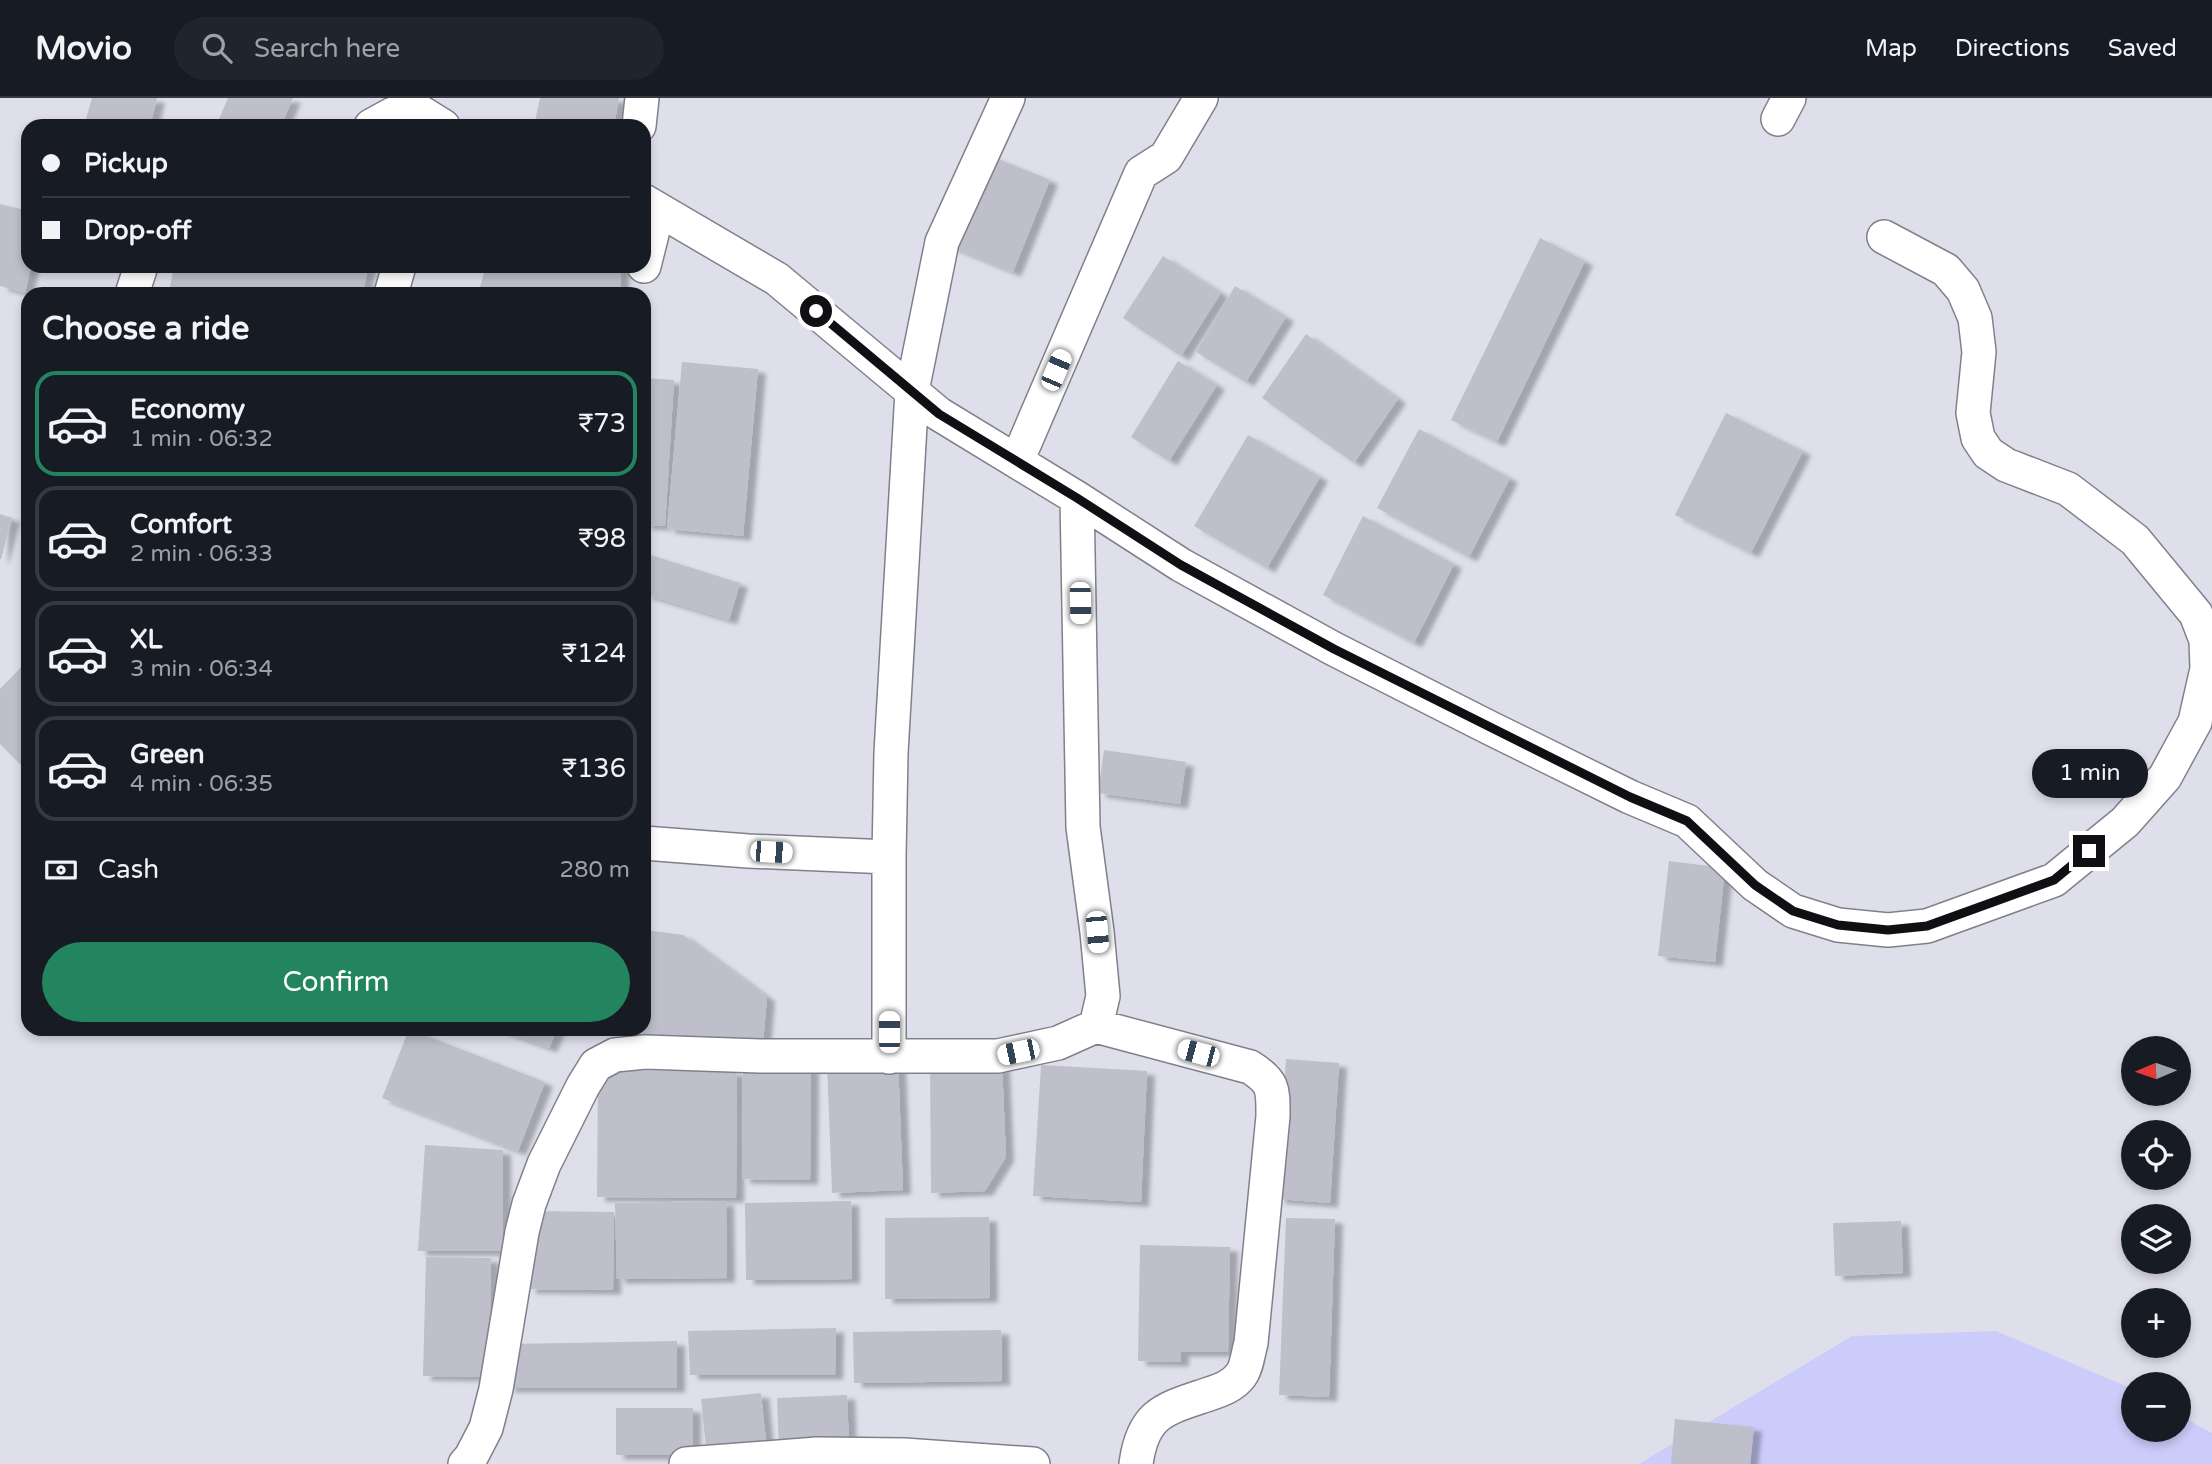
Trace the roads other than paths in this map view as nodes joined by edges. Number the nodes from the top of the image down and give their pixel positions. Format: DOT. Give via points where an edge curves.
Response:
graph roads {
  1 [pos="642,98"];
  2 [pos="1008,98"];
  3 [pos="1201,98"];
  4 [pos="407,101"];
  5 [pos="381,119"];
  6 [pos="432,119"];
  7 [pos="640,119"];
  8 [pos="651,205"];
  9 [pos="1884,237"];
  10 [pos="912,391"];
  11 [pos="1017,461"];
  12 [pos="1077,498"];
  13 [pos="651,843"];
  14 [pos="890,857"];
  15 [pos="1096,1026"];
  16 [pos="889,1057"];
  17 [pos="466,1464"];
  18 [pos="686,1464"];
  19 [pos="1033,1464"];
  20 [pos="1136,1464"];
  1 -- 7 [label="street"];
  2 -- 10 [label="street" via="942,243"];
  3 -- 11 [label="street" via="1166,157 1142,173"];
  4 -- 5 [label="street"];
  4 -- 6 [label="street"];
  8 -- 10 [label="street" via="777,279"];
  9 -- 12 [label="street" via="1946,270 1963,289 1975,318 1979,352 1973,413 1978,438 1988,453 2006,465 2068,489 2135,540 2196,614 2206,640 2207,668 2195,722 2165,778 2125,822 2054,880 1927,926 1888,930 1838,925 1793,911 1755,885 1687,821 1334,649 1181,565"];
  10 -- 11 [label="street" via="939,414"];
  10 -- 14 [label="street" via="891,753"];
  11 -- 12 [label="street"];
  12 -- 15 [label="street" via="1083,827 1103,996"];
  13 -- 14 [label="street"];
  14 -- 16 [label="street"];
  15 -- 16 [label="street" via="1058,1043 998,1056"];
  15 -- 20 [label="street" via="1250,1067 1265,1077 1273,1099 1251,1343 1242,1374 1226,1388 1170,1407 1150,1422"];
  16 -- 17 [label="street" via="645,1052 615,1055 596,1065 544,1164 529,1204 486,1428"];
  18 -- 19 [label="street" via="817,1454"];
}
